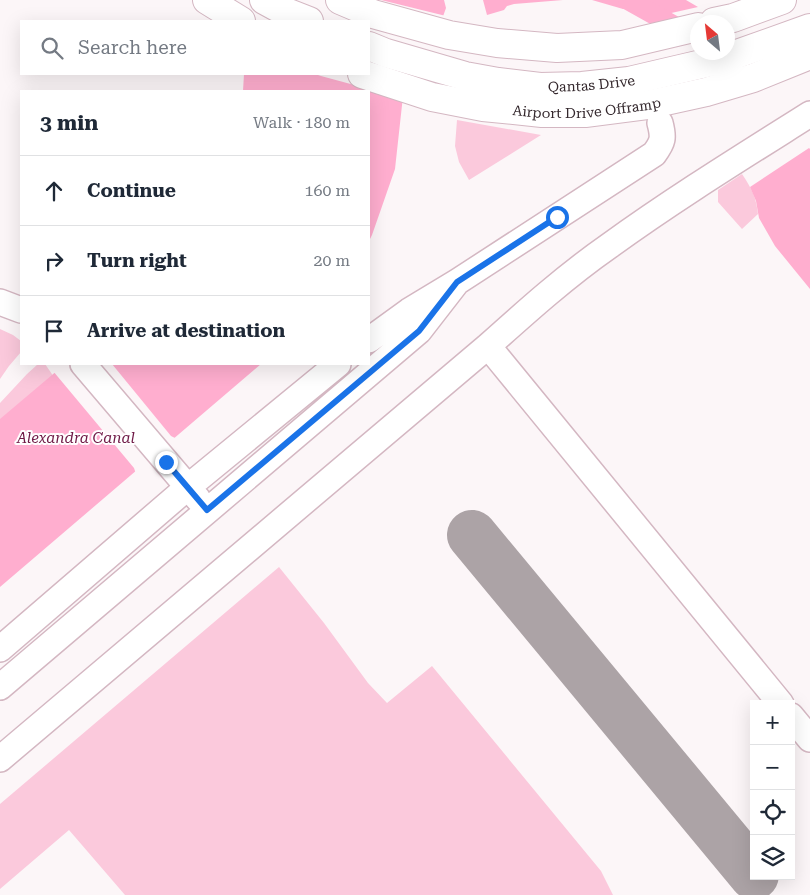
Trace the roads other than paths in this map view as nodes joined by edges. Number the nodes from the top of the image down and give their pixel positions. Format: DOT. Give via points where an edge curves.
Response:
graph roads {
  1 [pos="207,0"];
  2 [pos="264,0"];
  3 [pos="340,0"];
  4 [pos="782,0"];
  5 [pos="735,17"];
  6 [pos="239,20"];
  7 [pos="306,20"];
  8 [pos="690,28"];
  9 [pos="810,28"];
  10 [pos="370,46"];
  11 [pos="810,55"];
  12 [pos="365,75"];
  13 [pos="810,114"];
  14 [pos="660,123"];
  15 [pos="457,282"];
  16 [pos="0,302"];
  17 [pos="20,310"];
  18 [pos="370,339"];
  19 [pos="488,346"];
  20 [pos="83,365"];
  21 [pos="337,365"];
  22 [pos="188,487"];
  23 [pos="207,510"];
  24 [pos="0,649"];
  25 [pos="0,687"];
  26 [pos="778,700"];
  27 [pos="795,721"];
  28 [pos="810,739"];
  29 [pos="0,760"];
  1 -- 6 [label="highway"];
  2 -- 7 [label="highway"];
  3 -- 8 [label="highway" via="373,14 449,35 557,48 622,44"];
  4 -- 5 [label="highway"];
  9 -- 10 [label="highway, Qantas Drive" via="723,59 630,80 582,86 540,86 465,76"];
  11 -- 12 [label="highway, Airport Drive Offramp" via="754,78 706,92 647,105 585,113 542,113 483,107 432,97"];
  13 -- 19 [label="street" via="608,246"];
  14 -- 15 [label="street" via="663,136 654,154"];
  15 -- 18 [label="street"];
  15 -- 23 [label="street" via="419,331"];
  16 -- 17 [label="street"];
  19 -- 26 [label="street"];
  19 -- 29 [label="street"];
  20 -- 22 [label="street"];
  21 -- 22 [label="street"];
  22 -- 23 [label="street"];
  22 -- 24 [label="street"];
  23 -- 25 [label="street"];
  27 -- 28 [label="street"];
}
